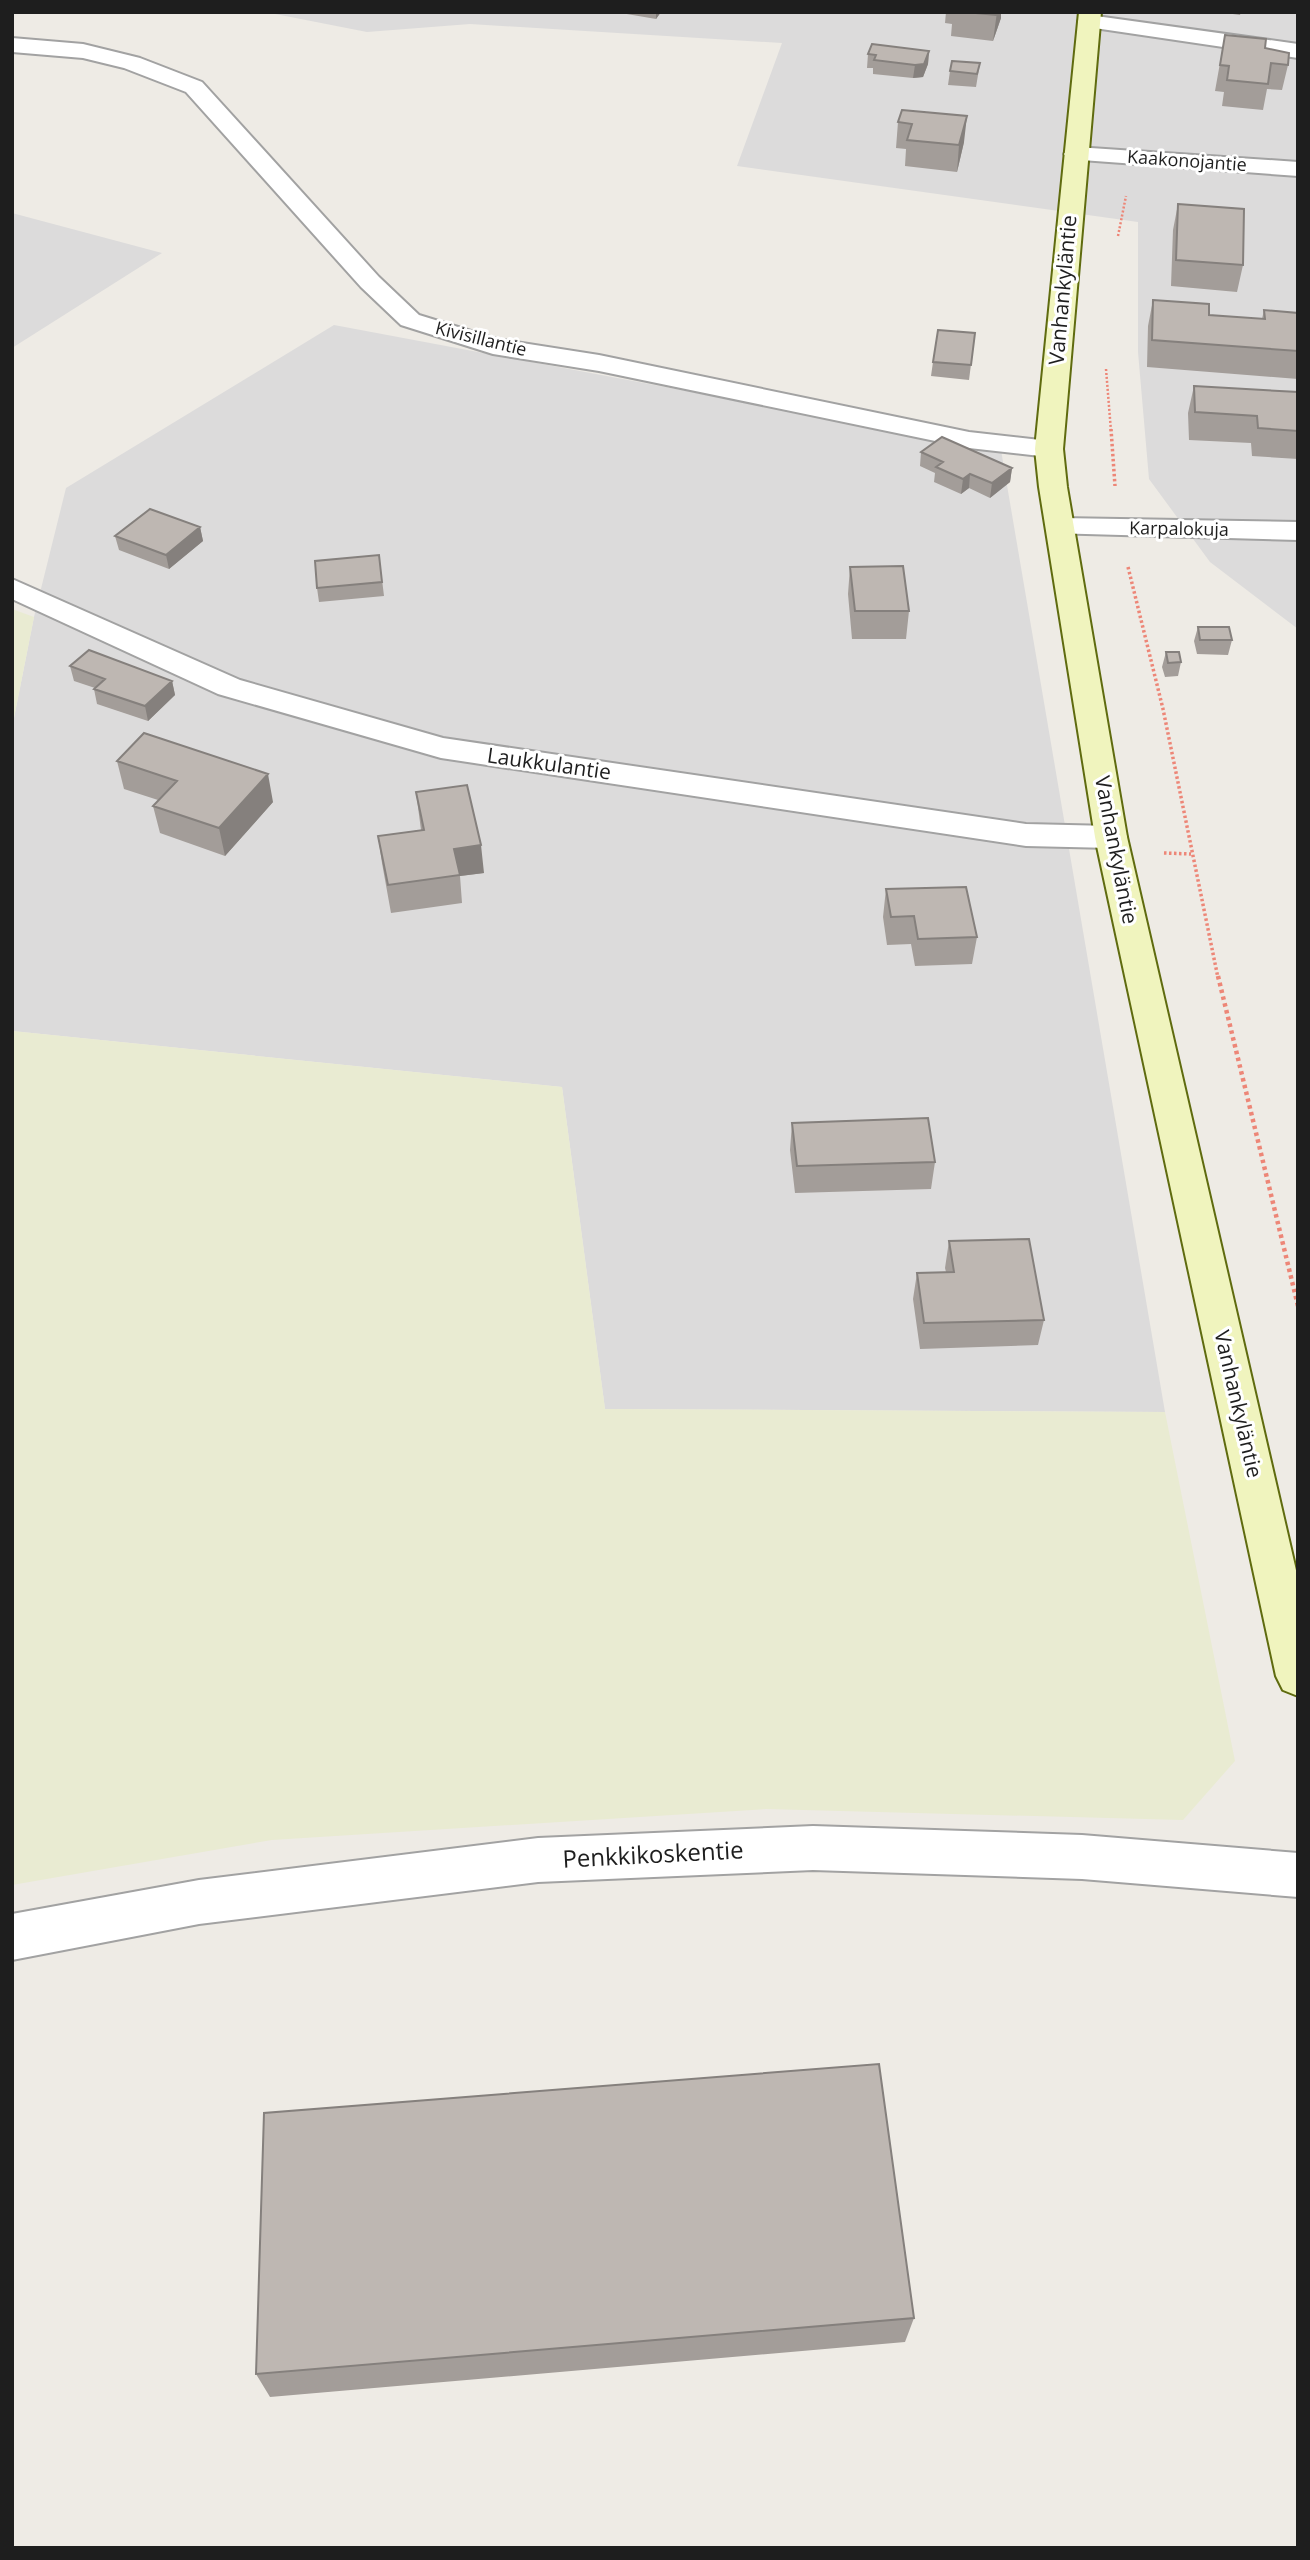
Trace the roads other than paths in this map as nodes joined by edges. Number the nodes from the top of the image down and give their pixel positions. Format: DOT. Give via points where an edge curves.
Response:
graph roads {
  1 [pos="1089,17"];
  2 [pos="12,46"];
  3 [pos="1298,51"];
  4 [pos="1076,154"];
  5 [pos="1298,169"];
  6 [pos="1049,449"];
  7 [pos="1060,527"];
  8 [pos="1298,531"];
  9 [pos="12,588"];
  10 [pos="1111,837"];
  11 [pos="1298,1676"];
  12 [pos="1298,1875"];
  13 [pos="12,1937"];
  1 -- 3 [label="street"];
  1 -- 4 [label="street, Vanhankyläntie"];
  2 -- 6 [label="street, Kivisillantie" via="83,51 132,63 194,87 410,320 493,346 599,363 968,440"];
  4 -- 5 [label="street, Kaakonojantie"];
  4 -- 6 [label="street, Vanhankyläntie"];
  6 -- 7 [label="street, Vanhankyläntie"];
  7 -- 8 [label="street, Karpalokuja"];
  7 -- 10 [label="street, Vanhankyläntie"];
  9 -- 10 [label="street, Laukkulantie" via="229,687 441,748 1026,835"];
  10 -- 11 [label="street, Vanhankyläntie"];
  12 -- 13 [label="street, Penkkikoskentie" via="1082,1857 813,1848 538,1860 199,1902"];
}
